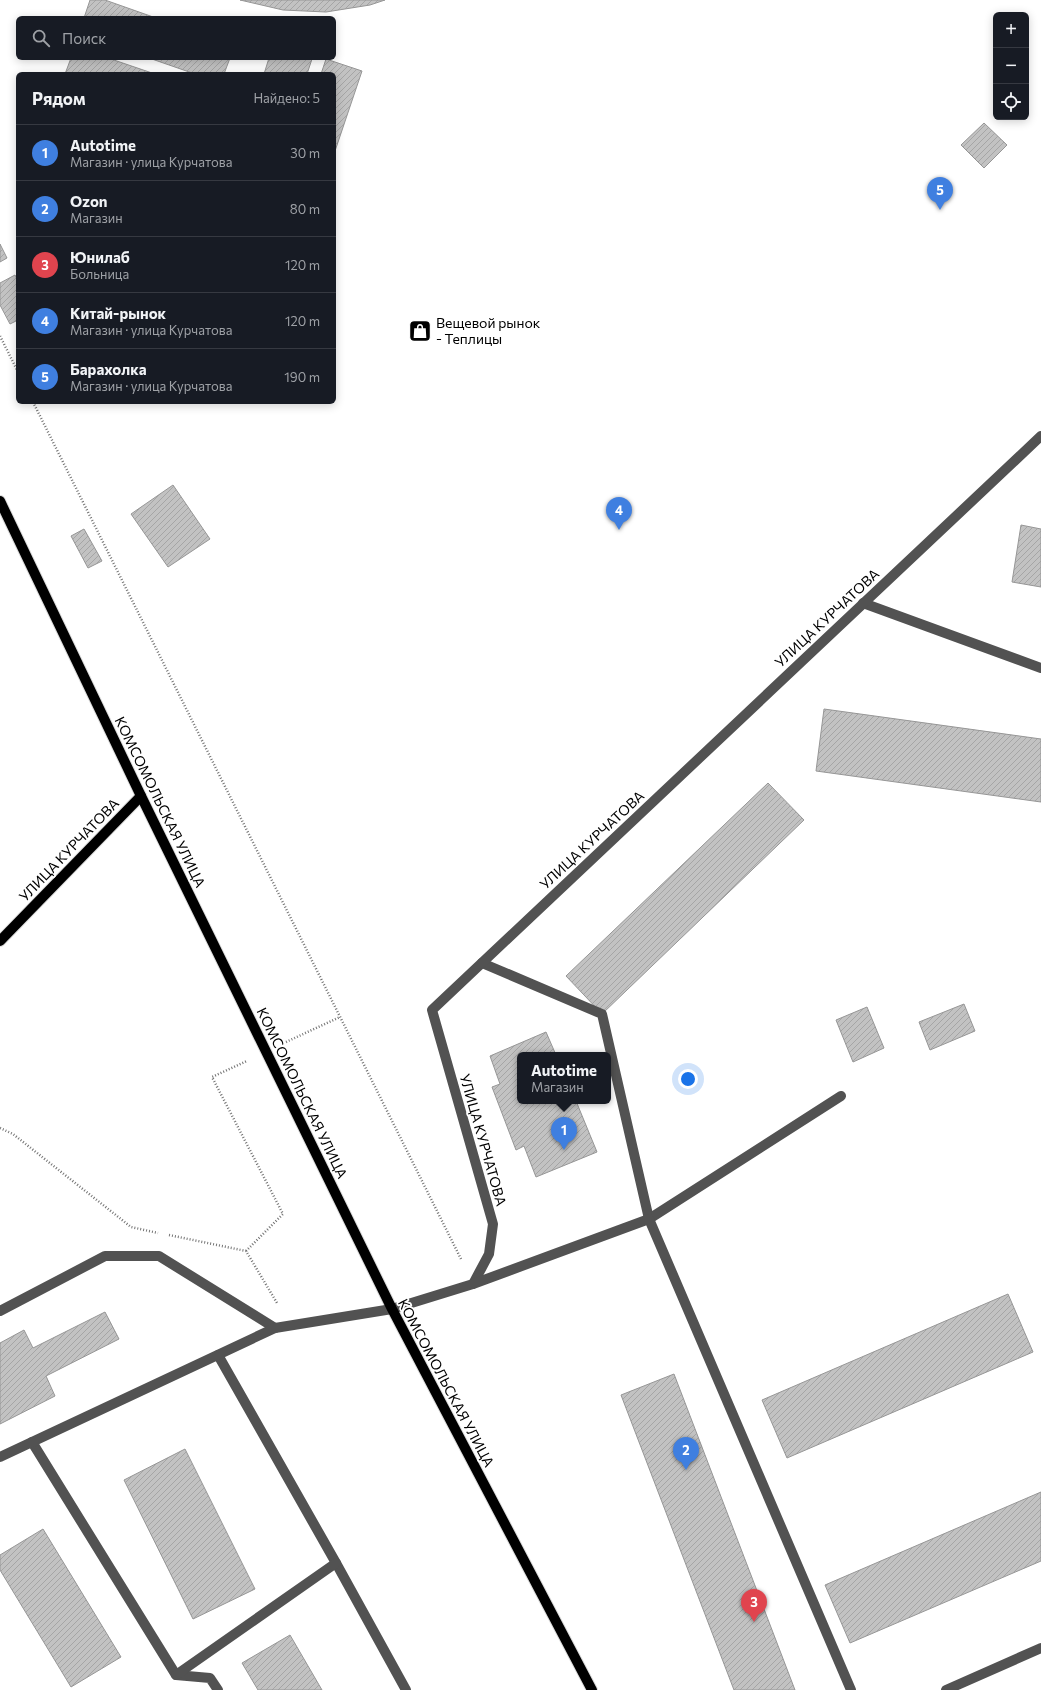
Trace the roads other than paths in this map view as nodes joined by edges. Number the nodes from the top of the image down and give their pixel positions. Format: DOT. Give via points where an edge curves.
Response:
graph roads {
  1 [pos="1041,436"];
  2 [pos="1036,446"];
  3 [pos="0,502"];
  4 [pos="863,603"];
  5 [pos="1041,668"];
  6 [pos="141,796"];
  7 [pos="0,941"];
  8 [pos="482,963"];
  9 [pos="611,1052"];
  10 [pos="611,1052"];
  11 [pos="841,1096"];
  12 [pos="650,1219"];
  13 [pos="473,1284"];
  14 [pos="392,1309"];
  15 [pos="0,1311"];
  16 [pos="275,1328"];
  17 [pos="218,1355"];
  18 [pos="32,1442"];
  19 [pos="0,1457"];
  20 [pos="336,1563"];
  21 [pos="1041,1648"];
  22 [pos="176,1675"];
  23 [pos="218,1690"];
  24 [pos="406,1690"];
  25 [pos="592,1690"];
  26 [pos="851,1690"];
  27 [pos="946,1690"];
  1 -- 2 [label="street, УЛИЦА КУРЧАТОВА"];
  2 -- 4 [label="street, УЛИЦА КУРЧАТОВА"];
  3 -- 6 [label="main road, КОМСОМОЛЬСКАЯ УЛИЦА"];
  4 -- 5 [label="street"];
  4 -- 8 [label="street, УЛИЦА КУРЧАТОВА"];
  6 -- 7 [label="main road, УЛИЦА КУРЧАТОВА"];
  6 -- 14 [label="main road, КОМСОМОЛЬСКАЯ УЛИЦА"];
  8 -- 9 [label="street" via="602,1014"];
  8 -- 13 [label="street, УЛИЦА КУРЧАТОВА" via="432,1010 493,1224 489,1254"];
  10 -- 12 [label="street"];
  11 -- 12 [label="street"];
  12 -- 13 [label="street"];
  12 -- 26 [label="street"];
  13 -- 14 [label="street"];
  14 -- 16 [label="street"];
  14 -- 25 [label="main road, КОМСОМОЛЬСКАЯ УЛИЦА"];
  15 -- 16 [label="street" via="105,1256 159,1256"];
  16 -- 17 [label="street"];
  17 -- 18 [label="street"];
  17 -- 20 [label="street"];
  18 -- 19 [label="street"];
  18 -- 22 [label="street"];
  20 -- 22 [label="street"];
  20 -- 24 [label="street"];
  21 -- 27 [label="street"];
  22 -- 23 [label="street" via="210,1678"];
}
